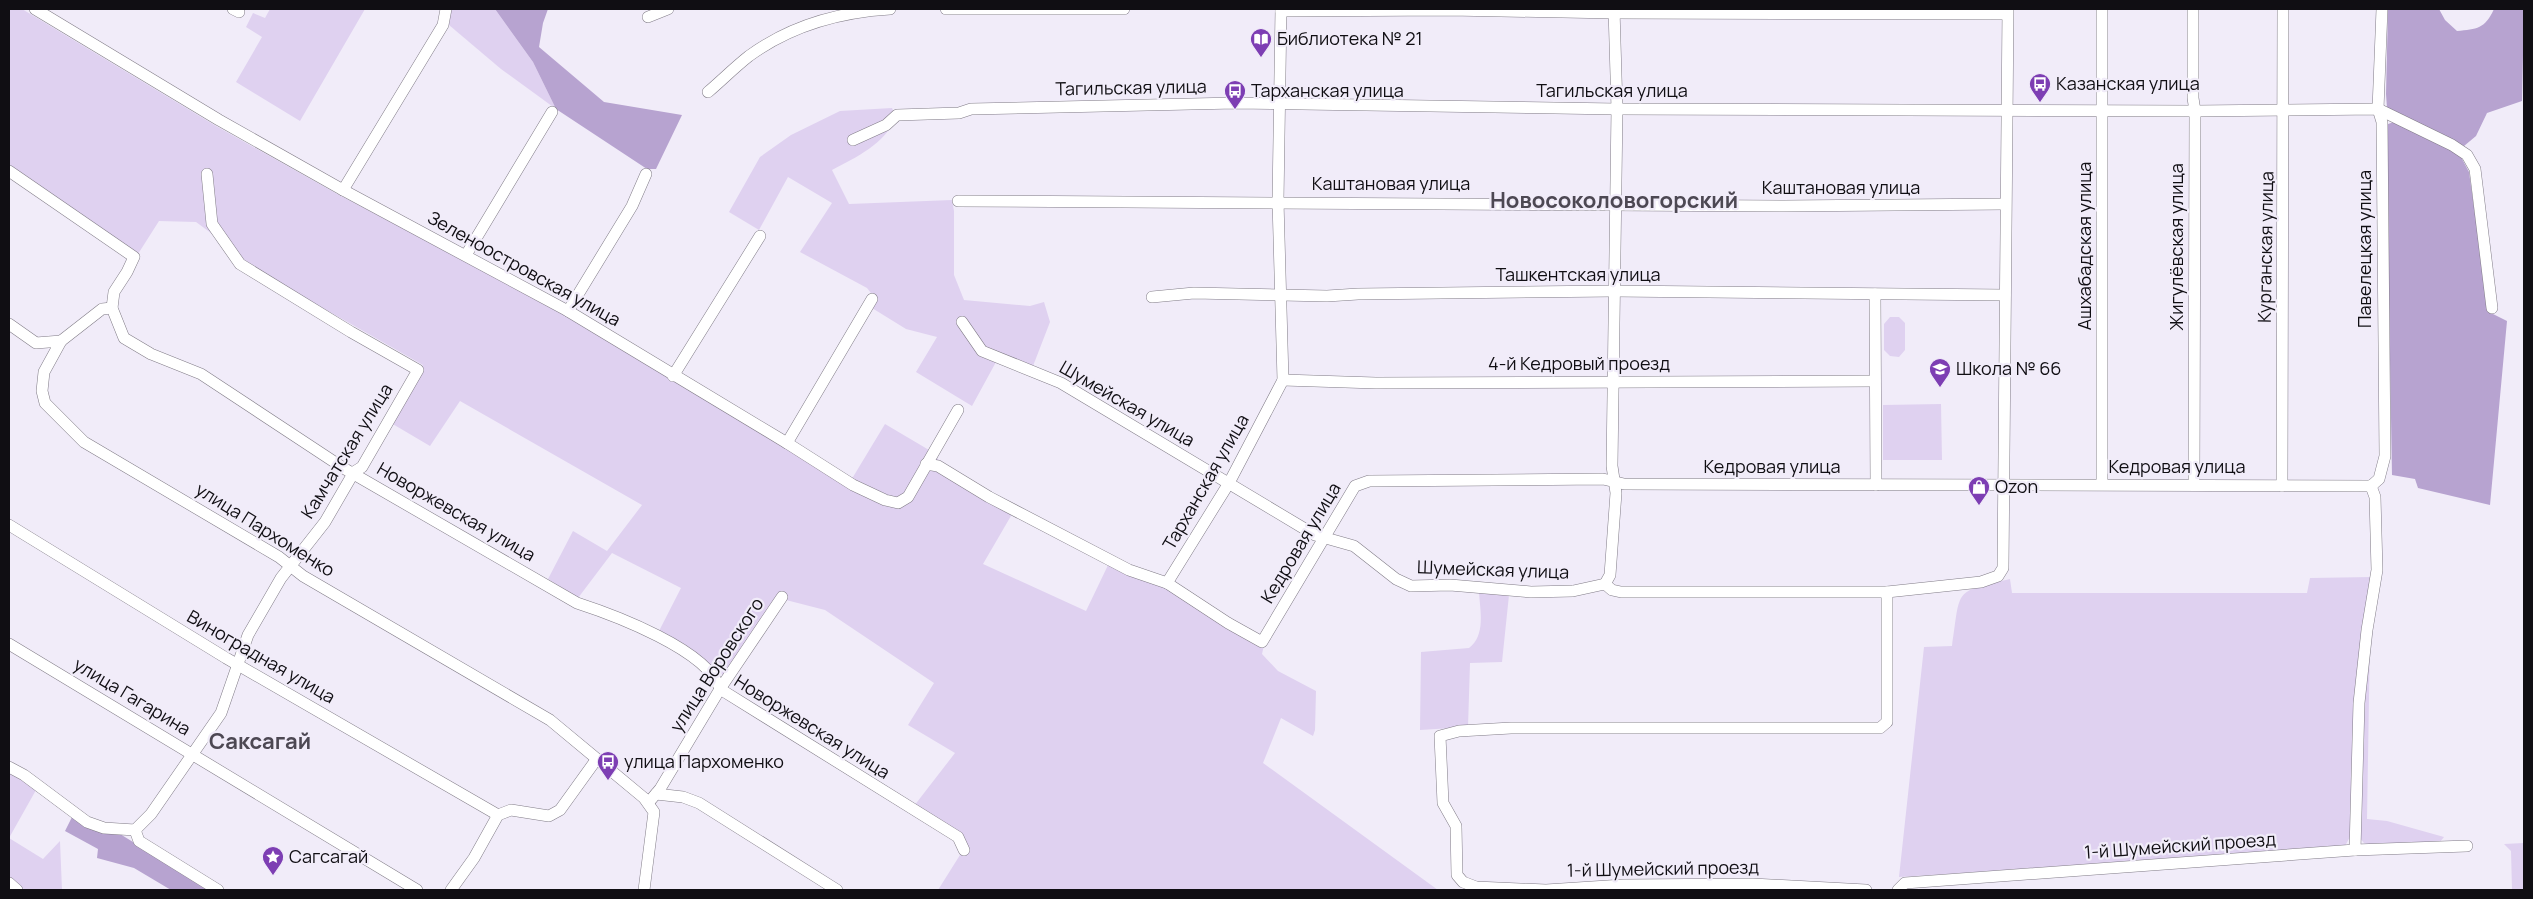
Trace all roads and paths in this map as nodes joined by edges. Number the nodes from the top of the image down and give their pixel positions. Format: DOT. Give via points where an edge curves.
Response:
graph roads {
  1 [pos="35,9"];
  2 [pos="446,9"];
  3 [pos="668,9"];
  4 [pos="890,9"];
  5 [pos="946,9"];
  6 [pos="1124,9"];
  7 [pos="2102,9"];
  8 [pos="2193,9"];
  9 [pos="2283,9"];
  10 [pos="2382,9"];
  11 [pos="1281,10"];
  12 [pos="1614,11"];
  13 [pos="2008,12"];
  14 [pos="648,17"];
  15 [pos="708,92"];
  16 [pos="1281,105"];
  17 [pos="1617,109"];
  18 [pos="2378,109"];
  19 [pos="2006,110"];
  20 [pos="2103,110"];
  21 [pos="2195,110"];
  22 [pos="2285,110"];
  23 [pos="552,112"];
  24 [pos="853,140"];
  25 [pos="9,171"];
  26 [pos="207,174"];
  27 [pos="646,174"];
  28 [pos="343,190"];
  29 [pos="958,201"];
  30 [pos="1278,201"];
  31 [pos="1616,203"];
  32 [pos="2005,204"];
  33 [pos="760,236"];
  34 [pos="466,256"];
  35 [pos="1614,291"];
  36 [pos="1875,294"];
  37 [pos="1280,295"];
  38 [pos="2004,295"];
  39 [pos="1152,297"];
  40 [pos="872,299"];
  41 [pos="112,308"];
  42 [pos="2492,308"];
  43 [pos="568,311"];
  44 [pos="962,322"];
  45 [pos="9,324"];
  46 [pos="61,341"];
  47 [pos="672,376"];
  48 [pos="1283,380"];
  49 [pos="1613,381"];
  50 [pos="1875,381"];
  51 [pos="958,410"];
  52 [pos="787,443"];
  53 [pos="926,464"];
  54 [pos="354,472"];
  55 [pos="1615,482"];
  56 [pos="1229,483"];
  57 [pos="2102,484"];
  58 [pos="1876,485"];
  59 [pos="2004,485"];
  60 [pos="2194,485"];
  61 [pos="2282,486"];
  62 [pos="2371,486"];
  63 [pos="9,525"];
  64 [pos="1324,538"];
  65 [pos="290,567"];
  66 [pos="1167,584"];
  67 [pos="1606,584"];
  68 [pos="1887,592"];
  69 [pos="782,596"];
  70 [pos="9,644"];
  71 [pos="237,664"];
  72 [pos="720,689"];
  73 [pos="194,754"];
  74 [pos="596,760"];
  75 [pos="9,767"];
  76 [pos="652,798"];
  77 [pos="498,816"];
  78 [pos="135,830"];
  79 [pos="2467,846"];
  80 [pos="964,850"];
  81 [pos="2355,850"];
  82 [pos="9,883"];
  83 [pos="16,890"];
  84 [pos="218,890"];
  85 [pos="417,890"];
  86 [pos="451,890"];
  87 [pos="644,890"];
  88 [pos="837,890"];
  89 [pos="1866,890"];
  90 [pos="1898,890"];
  1 -- 28 [label="street, Зеленоостровская улица"];
  2 -- 28 [label="street" via="443,25"];
  3 -- 14 [label="street"];
  4 -- 15 [label="street" via="856,11 816,22 776,40 750,56"];
  5 -- 6 [label="street"];
  7 -- 20 [label="street, Ашхабадская улица"];
  8 -- 21 [label="street, Жигулёвская улица"];
  9 -- 22 [label="street, Курганская улица"];
  10 -- 18 [label="street, Павелецкая улица"];
  11 -- 12 [label="street"];
  11 -- 16 [label="street, Тарханская улица"];
  12 -- 13 [label="street"];
  12 -- 17 [label="street"];
  13 -- 19 [label="street"];
  16 -- 17 [label="street, Тагильская улица"];
  16 -- 24 [label="street, Тагильская улица" via="1235,103 970,109 959,113 897,115 886,125"];
  16 -- 30 [label="street, Тарханская улица"];
  17 -- 19 [label="street, Тагильская улица"];
  17 -- 31 [label="street"];
  18 -- 22 [label="street, Тагильская улица"];
  18 -- 42 [label="street" via="2467,155 2475,170"];
  18 -- 62 [label="street, Павелецкая улица" via="2382,122 2385,456 2379,478"];
  19 -- 20 [label="street, Тагильская улица"];
  19 -- 32 [label="street"];
  20 -- 21 [label="street, Тагильская улица"];
  20 -- 57 [label="street, Ашхабадская улица"];
  21 -- 22 [label="street, Тагильская улица"];
  21 -- 60 [label="street, Жигулёвская улица"];
  22 -- 61 [label="street, Курганская улица"];
  23 -- 34 [label="street"];
  25 -- 41 [label="street" via="134,257 114,292"];
  26 -- 54 [label="street, Камчатская улица" via="212,224 240,264 418,370 362,467"];
  27 -- 43 [label="street" via="632,206"];
  28 -- 34 [label="street, Зеленоостровская улица"];
  29 -- 30 [label="street, Каштановая улица"];
  30 -- 31 [label="street, Каштановая улица"];
  30 -- 37 [label="street, Тарханская улица"];
  31 -- 32 [label="street, Каштановая улица" via="1784,206"];
  31 -- 35 [label="street"];
  32 -- 38 [label="street"];
  33 -- 47 [label="street"];
  34 -- 43 [label="street, Зеленоостровская улица"];
  35 -- 36 [label="street, Ташкентская улица"];
  35 -- 37 [label="street, Ташкентская улица"];
  35 -- 49 [label="street"];
  36 -- 38 [label="street, Ташкентская улица"];
  36 -- 50 [label="street"];
  37 -- 39 [label="street, Ташкентская улица" via="1194,293"];
  37 -- 48 [label="street, Тарханская улица"];
  38 -- 59 [label="street"];
  40 -- 52 [label="street"];
  41 -- 46 [label="street" via="102,309"];
  41 -- 54 [label="street, Новоржевская улица" via="124,338 151,354 201,374"];
  43 -- 47 [label="street, Зеленоостровская улица"];
  44 -- 56 [label="street, Шумейская улица" via="982,350 1061,383"];
  45 -- 46 [label="street" via="36,343"];
  46 -- 65 [label="street, улица Пархоменко" via="44,372 42,391 45,403 84,442 279,556"];
  47 -- 52 [label="street, Зеленоостровская улица"];
  48 -- 49 [label="street, 4-й Кедровый проезд" via="1376,383"];
  48 -- 56 [label="street, Тарханская улица"];
  49 -- 50 [label="street, 4-й Кедровый проезд"];
  49 -- 55 [label="street" via="1612,466"];
  50 -- 58 [label="street"];
  51 -- 53 [label="street, Зеленоостровская улица"];
  52 -- 53 [label="street, Зеленоостровская улица" via="853,485 898,503 908,497"];
  53 -- 66 [label="street" via="938,466 989,497 1129,570"];
  54 -- 65 [label="street, Камчатская улица" via="324,522"];
  54 -- 72 [label="street, Новоржевская улица" via="576,603 611,614 692,656 716,678"];
  55 -- 58 [label="street, Кедровая улица"];
  55 -- 64 [label="street, Кедровая улица" via="1603,479 1369,481 1355,486"];
  55 -- 67 [label="street" via="1610,575"];
  56 -- 64 [label="street, Шумейская улица"];
  56 -- 66 [label="street, Тарханская улица"];
  57 -- 59 [label="street, Кедровая улица"];
  57 -- 60 [label="street, Кедровая улица"];
  58 -- 59 [label="street, Кедровая улица"];
  59 -- 68 [label="street" via="2003,568 1998,576 1966,585"];
  60 -- 61 [label="street, Кедровая улица"];
  61 -- 62 [label="street, Кедровая улица"];
  62 -- 81 [label="street" via="2375,497 2377,570 2359,703"];
  63 -- 71 [label="street, Виноградная улица"];
  64 -- 66 [label="street, Кедровая улица" via="1262,642"];
  64 -- 67 [label="street, Шумейская улица" via="1354,546 1396,579 1411,586 1450,585 1531,592 1573,591"];
  65 -- 71 [label="street, Камчатская улица" via="248,635"];
  65 -- 74 [label="street, улица Пархоменко" via="550,720"];
  67 -- 68 [label="street" via="1621,592"];
  68 -- 89 [label="street, 1-й Шумейский проезд" via="1887,722 1880,728 1511,728 1459,731 1440,736 1442,803 1456,826 1457,875 1463,882 1476,887 1546,890 1753,884"];
  69 -- 72 [label="street, улица Воровского"];
  70 -- 73 [label="street, улица Гагарина"];
  71 -- 73 [label="street, Камчатская улица" via="221,713"];
  71 -- 77 [label="street, Виноградная улица"];
  72 -- 76 [label="street, улица Воровского"];
  72 -- 80 [label="street, Новоржевская улица" via="958,838"];
  73 -- 78 [label="street, Камчатская улица" via="151,814"];
  73 -- 85 [label="street, улица Гагарина"];
  74 -- 76 [label="street, улица Пархоменко"];
  74 -- 77 [label="street" via="560,810 549,816 511,810"];
  75 -- 78 [label="street" via="87,822 104,828"];
  76 -- 87 [label="street" via="654,812"];
  76 -- 88 [label="street" via="684,797 700,803"];
  77 -- 86 [label="street"];
  78 -- 84 [label="street" via="138,841"];
  79 -- 81 [label="street, 1-й Шумейский проезд"];
  81 -- 90 [label="street, 1-й Шумейский проезд" via="1906,883"];
  82 -- 83 [label="street"];
}
